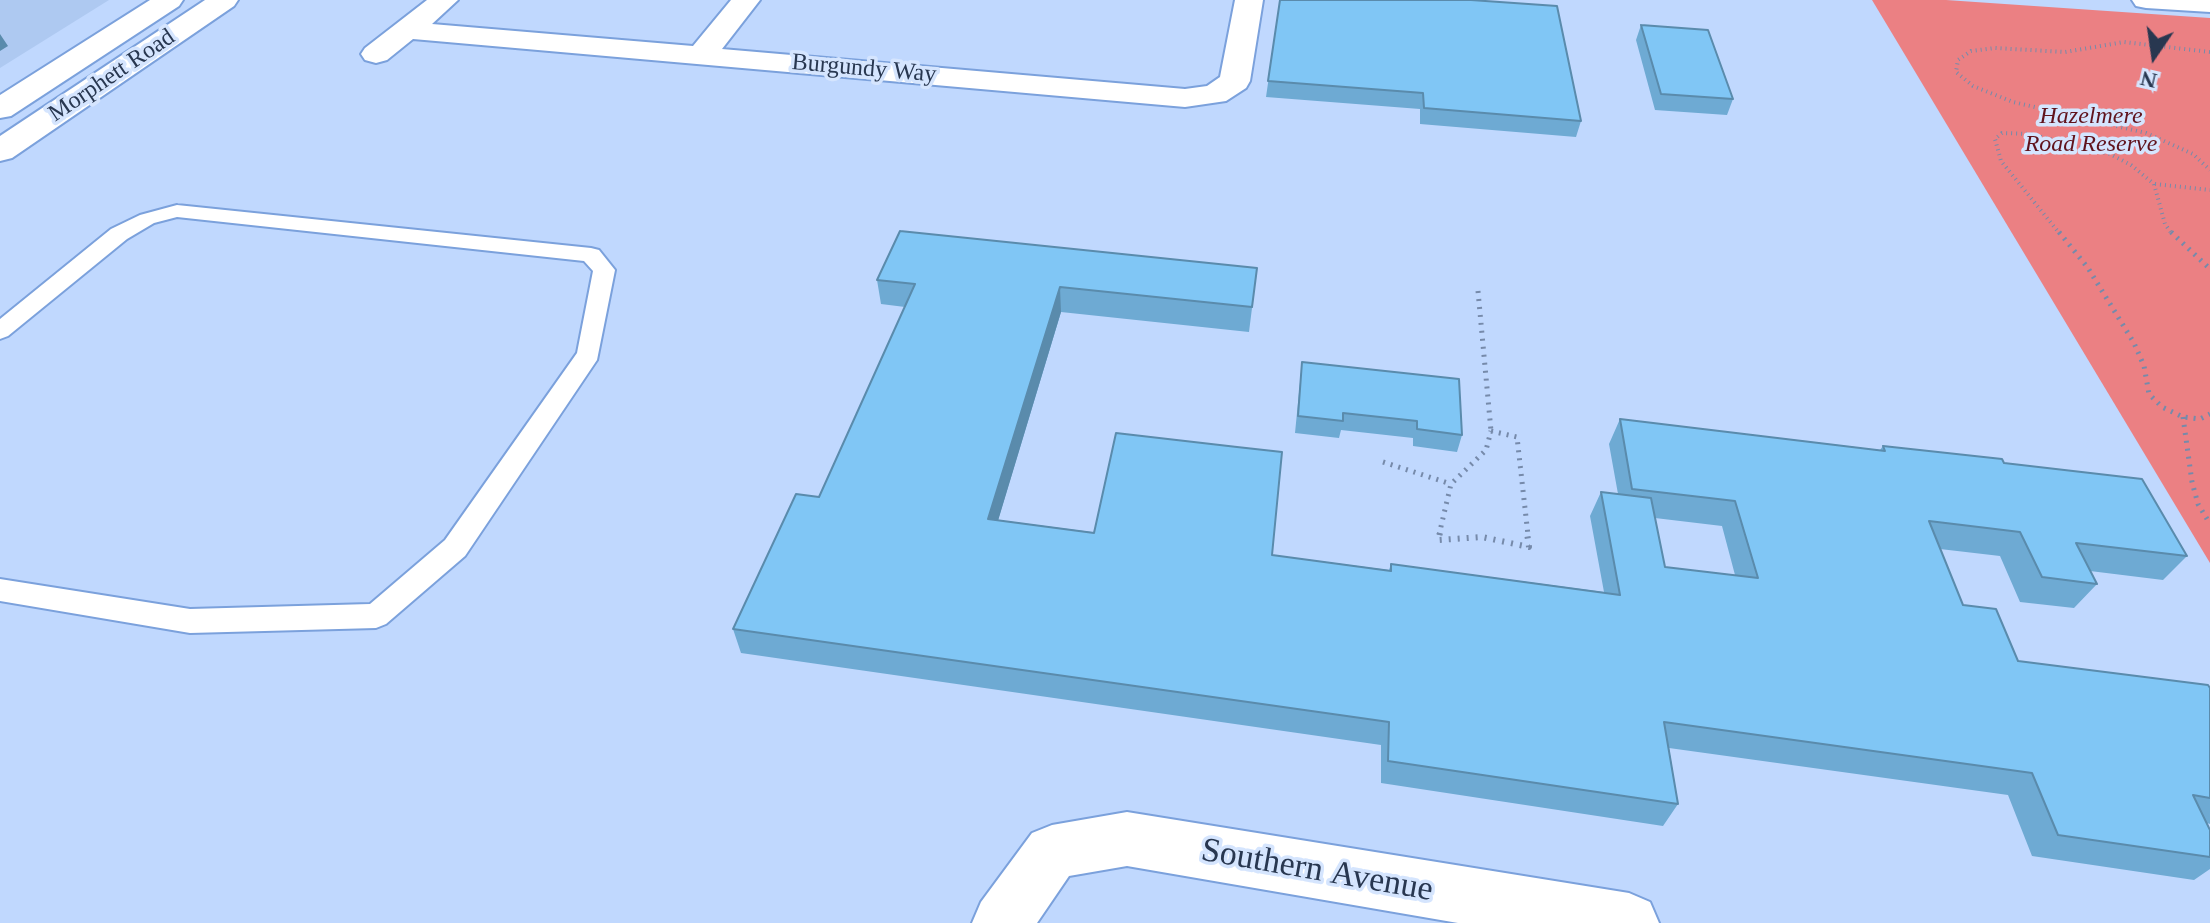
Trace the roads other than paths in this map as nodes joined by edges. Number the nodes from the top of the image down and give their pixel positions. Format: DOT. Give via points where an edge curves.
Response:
graph roads {
  1 [pos="444,0"];
  2 [pos="746,0"];
  3 [pos="1249,0"];
  4 [pos="2146,0"];
  5 [pos="223,2"];
  6 [pos="2210,4"];
  7 [pos="161,5"];
  8 [pos="407,30"];
  9 [pos="376,54"];
  10 [pos="701,55"];
  11 [pos="0,109"];
  12 [pos="0,151"];
  13 [pos="0,331"];
  14 [pos="0,590"];
  15 [pos="1002,923"];
  16 [pos="1629,923"];
  1 -- 8 [label="street"];
  2 -- 10 [label="street"];
  3 -- 10 [label="street, Burgundy Way" via="1235,81 1215,94 1185,98"];
  4 -- 6 [label="street"];
  5 -- 12 [label="street, Morphett Road"];
  7 -- 11 [label="street, Morphett Road"];
  8 -- 9 [label="street"];
  8 -- 10 [label="street, Burgundy Way"];
  13 -- 14 [label="lane" via="119,234 177,211 591,255 604,270 589,354 455,548 376,616 190,621"];
  15 -- 16 [label="street, Southern Avenue" via="1052,852 1127,839"];
}
